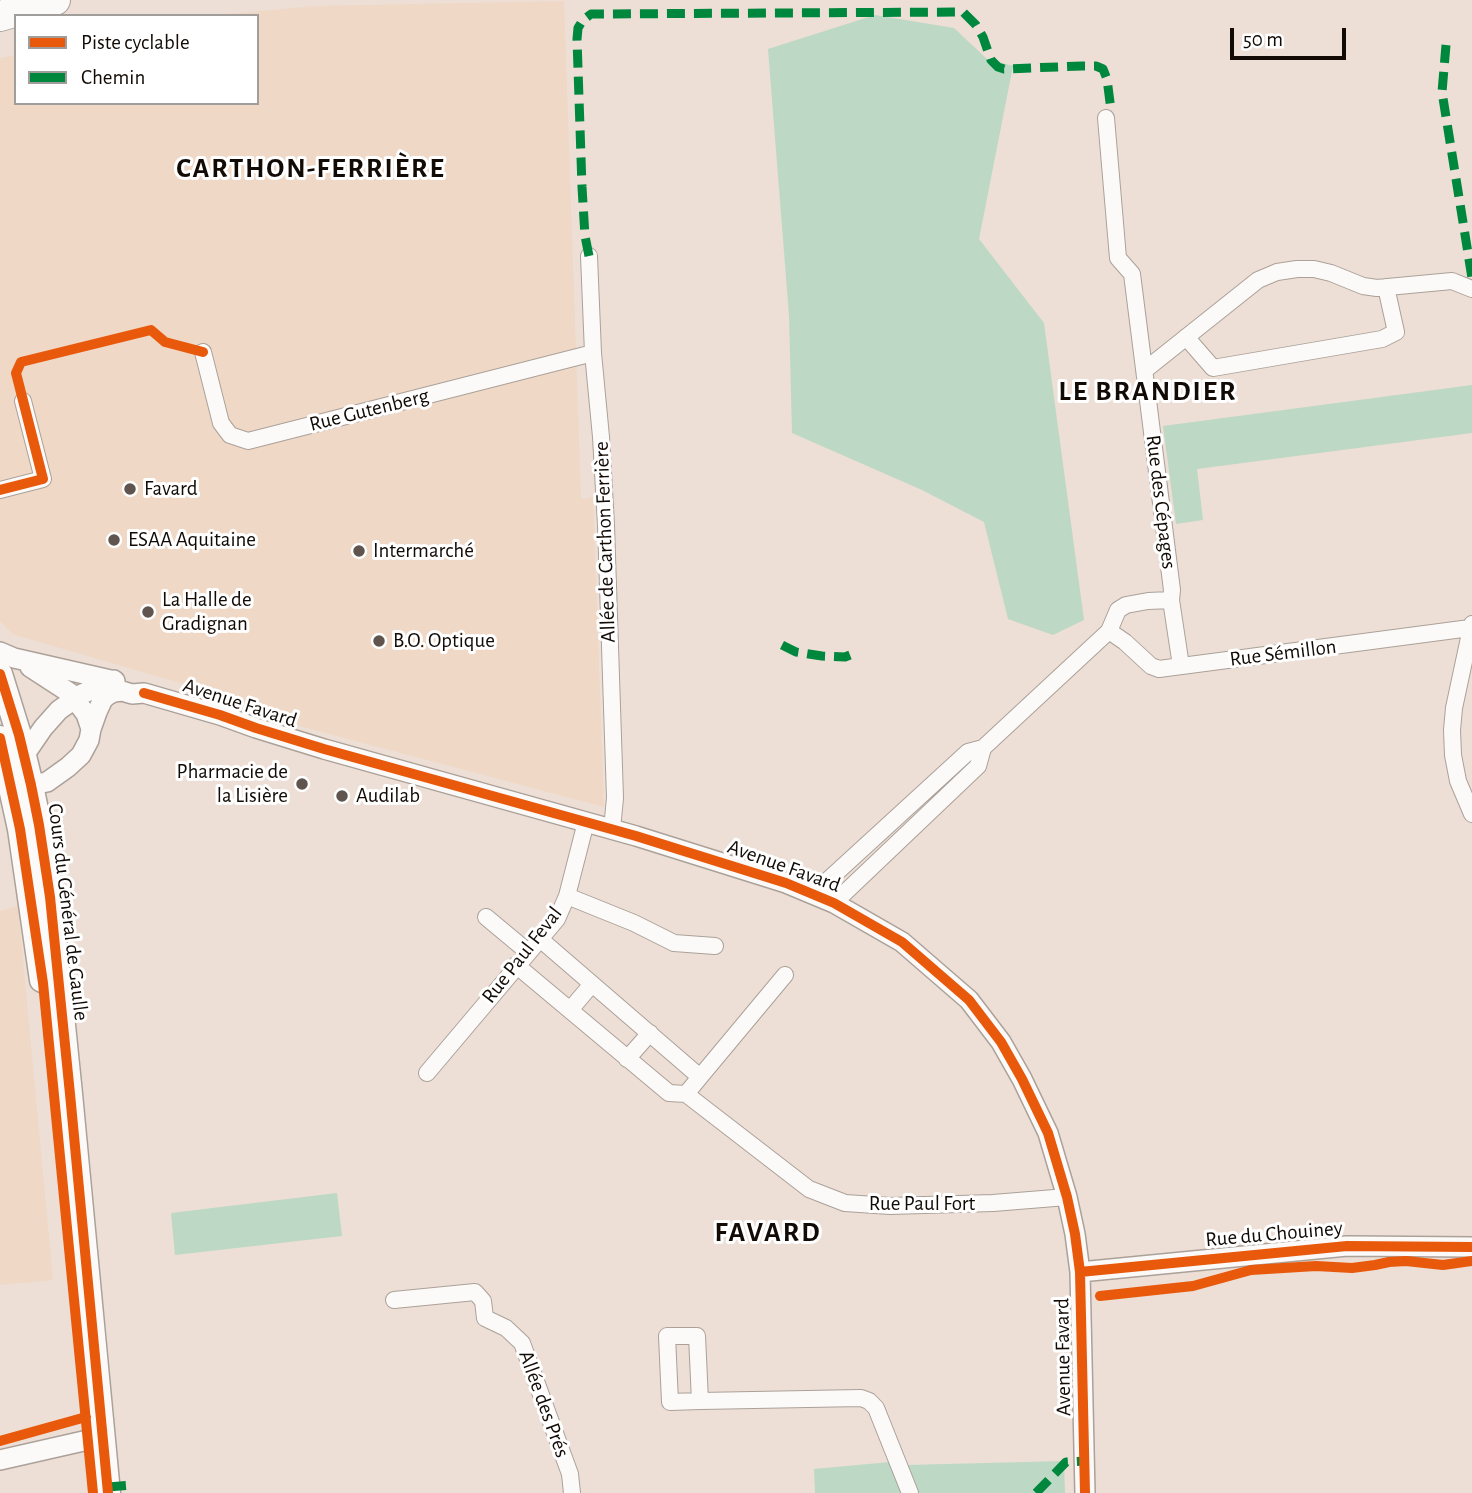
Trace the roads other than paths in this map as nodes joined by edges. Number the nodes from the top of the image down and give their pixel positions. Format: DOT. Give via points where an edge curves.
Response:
graph roads {
  1 [pos="55,0"];
  2 [pos="0,16"];
  3 [pos="1106,118"];
  4 [pos="589,256"];
  5 [pos="1387,287"];
  6 [pos="1472,289"];
  7 [pos="1186,337"];
  8 [pos="203,352"];
  9 [pos="593,353"];
  10 [pos="1145,370"];
  11 [pos="23,401"];
  12 [pos="0,490"];
  13 [pos="1171,600"];
  14 [pos="1471,626"];
  15 [pos="1109,631"];
  16 [pos="5,661"];
  17 [pos="1181,666"];
  18 [pos="114,680"];
  19 [pos="144,693"];
  20 [pos="75,699"];
  21 [pos="91,729"];
  22 [pos="0,738"];
  23 [pos="983,748"];
  24 [pos="24,755"];
  25 [pos="20,782"];
  26 [pos="1472,814"];
  27 [pos="586,821"];
  28 [pos="612,829"];
  29 [pos="814,894"];
  30 [pos="567,896"];
  31 [pos="834,903"];
  32 [pos="486,917"];
  33 [pos="540,939"];
  34 [pos="715,946"];
  35 [pos="528,952"];
  36 [pos="516,965"];
  37 [pos="785,975"];
  38 [pos="592,984"];
  39 [pos="570,1010"];
  40 [pos="650,1033"];
  41 [pos="627,1059"];
  42 [pos="427,1073"];
  43 [pos="700,1077"];
  44 [pos="686,1094"];
  45 [pos="1067,1197"];
  46 [pos="1472,1247"];
  47 [pos="1080,1272"];
  48 [pos="394,1300"];
  49 [pos="700,1401"];
  50 [pos="95,1438"];
  51 [pos="0,1460"];
  52 [pos="93,1493"];
  53 [pos="108,1493"];
  54 [pos="572,1493"];
  55 [pos="910,1493"];
  56 [pos="1085,1493"];
  1 -- 2 [label="highway"];
  3 -- 10 [label="street, Rue des Cépages" via="1118,258 1132,274"];
  4 -- 9 [label="street, Allée de Carthon Ferrière"];
  5 -- 6 [label="street" via="1452,281"];
  5 -- 7 [label="street" via="1363,286 1314,270 1277,272 1258,280"];
  5 -- 7 [label="street" via="1396,332 1382,339 1213,368"];
  7 -- 10 [label="street"];
  8 -- 9 [label="street, Rue Gutenberg" via="221,423 230,435 248,441"];
  9 -- 28 [label="street, Allée de Carthon Ferrière" via="606,525 615,798"];
  10 -- 13 [label="street, Rue des Cépages"];
  11 -- 12 [label="street" via="43,479"];
  13 -- 15 [label="street, Rue des Cépages" via="1126,605 1118,610"];
  13 -- 17 [label="street"];
  14 -- 17 [label="street, Rue Sémillon"];
  14 -- 26 [label="street" via="1452,730 1458,781"];
  15 -- 17 [label="street, Rue Sémillon" via="1151,666"];
  15 -- 23 [label="street, Rue des Cépages"];
  16 -- 18 [label="street, Avenue Favard"];
  16 -- 20 [label="street" via="46,676"];
  16 -- 24 [label="main road, Cours du Général de Gaulle"];
  18 -- 19 [label="street, Avenue Favard" via="136,685"];
  18 -- 20 [label="street"];
  19 -- 21 [label="street, Avenue Favard" via="107,695"];
  19 -- 27 [label="street, Avenue Favard" via="324,749"];
  20 -- 21 [label="street"];
  20 -- 24 [label="street" via="48,721"];
  21 -- 25 [label="street, Avenue Favard" via="81,755 68,768 47,782"];
  22 -- 25 [label="main road, Cours du Général de Gaulle"];
  23 -- 29 [label="street, Rue des Cépages" via="968,751"];
  23 -- 31 [label="street, Rue des Cépages" via="978,766"];
  24 -- 25 [label="main road, Cours du Général de Gaulle"];
  25 -- 50 [label="main road, Cours du Général de Gaulle" via="39,825 50,897 57,1045"];
  27 -- 28 [label="street, Avenue Favard"];
  27 -- 30 [label="street, Rue Paul Feval"];
  28 -- 29 [label="street, Avenue Favard"];
  29 -- 31 [label="street, Avenue Favard"];
  30 -- 33 [label="street, Rue Paul Feval" via="557,919"];
  30 -- 34 [label="street" via="674,943"];
  31 -- 45 [label="street, Avenue Favard" via="902,942 969,1000 1001,1041 1022,1079 1048,1133"];
  32 -- 35 [label="street"];
  33 -- 35 [label="street, Rue Paul Feval"];
  33 -- 38 [label="street"];
  35 -- 36 [label="street, Rue Paul Feval"];
  36 -- 39 [label="street, Rue Paul Fort"];
  36 -- 42 [label="street, Rue Paul Feval"];
  37 -- 43 [label="street"];
  38 -- 39 [label="street"];
  38 -- 40 [label="street"];
  39 -- 41 [label="street, Rue Paul Fort"];
  40 -- 41 [label="street"];
  40 -- 43 [label="street"];
  41 -- 44 [label="street, Rue Paul Fort" via="668,1093"];
  43 -- 44 [label="street"];
  44 -- 45 [label="street, Rue Paul Fort" via="809,1189 845,1203 890,1206"];
  45 -- 47 [label="street, Avenue Favard"];
  46 -- 47 [label="street, Rue du Chouiney" via="1347,1246"];
  47 -- 56 [label="street, Avenue Favard"];
  48 -- 54 [label="street, Allée des Prés" via="475,1292 483,1301 485,1318 522,1343 570,1474"];
  49 -- 55 [label="street" via="869,1401 876,1408"];
  50 -- 51 [label="street"];
  50 -- 52 [label="main road, Cours du Général de Gaulle"];
  50 -- 53 [label="main road, Cours du Général de Gaulle"];
}
